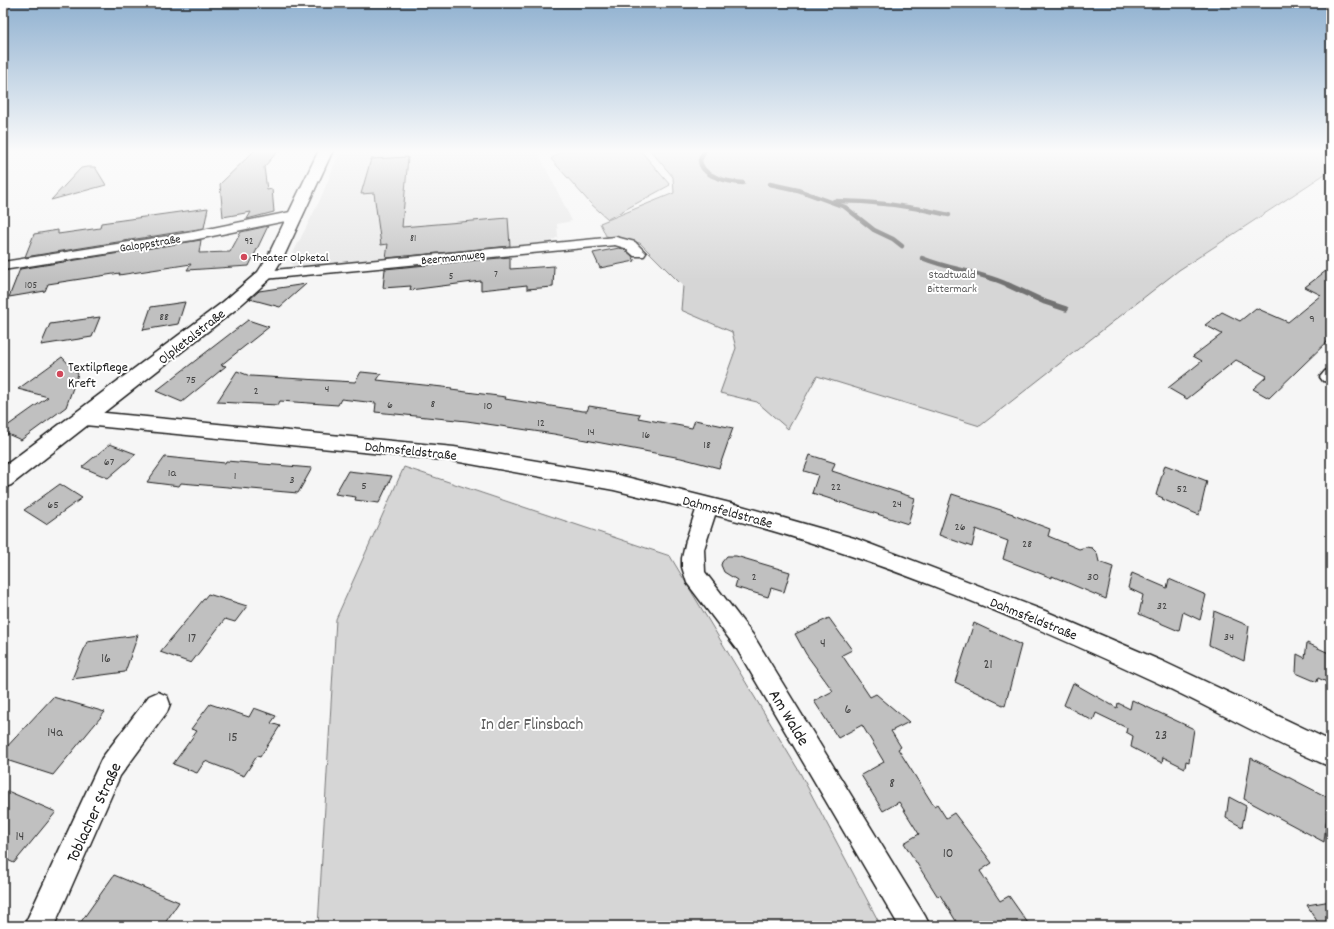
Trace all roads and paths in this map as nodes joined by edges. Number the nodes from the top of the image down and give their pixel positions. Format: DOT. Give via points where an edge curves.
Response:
graph roads {
  1 [pos="305,193"];
  2 [pos="295,215"];
  3 [pos="639,253"];
  4 [pos="3,266"];
  5 [pos="264,275"];
  6 [pos="85,418"];
  7 [pos="3,479"];
  8 [pos="708,505"];
  9 [pos="158,704"];
  10 [pos="1331,754"];
  11 [pos="40,926"];
  12 [pos="915,926"];
  1 -- 2 [label="street, Olpketalstraße"];
  2 -- 4 [label="street, Galoppstraße" via="193,236"];
  2 -- 5 [label="street, Olpketalstraße" via="274,261"];
  3 -- 5 [label="street, Beermannweg" via="630,245 616,241"];
  5 -- 6 [label="street, Olpketalstraße" via="229,306"];
  6 -- 7 [label="street, Olpketalstraße"];
  6 -- 8 [label="street, Dahmsfeldstraße" via="454,454 614,482"];
  8 -- 10 [label="street, Dahmsfeldstraße" via="854,548 1037,618 1156,670"];
  8 -- 12 [label="street, Am Walde" via="692,554 695,576 745,642"];
  9 -- 11 [label="street, Toblacher Straße" via="112,767"];
}
